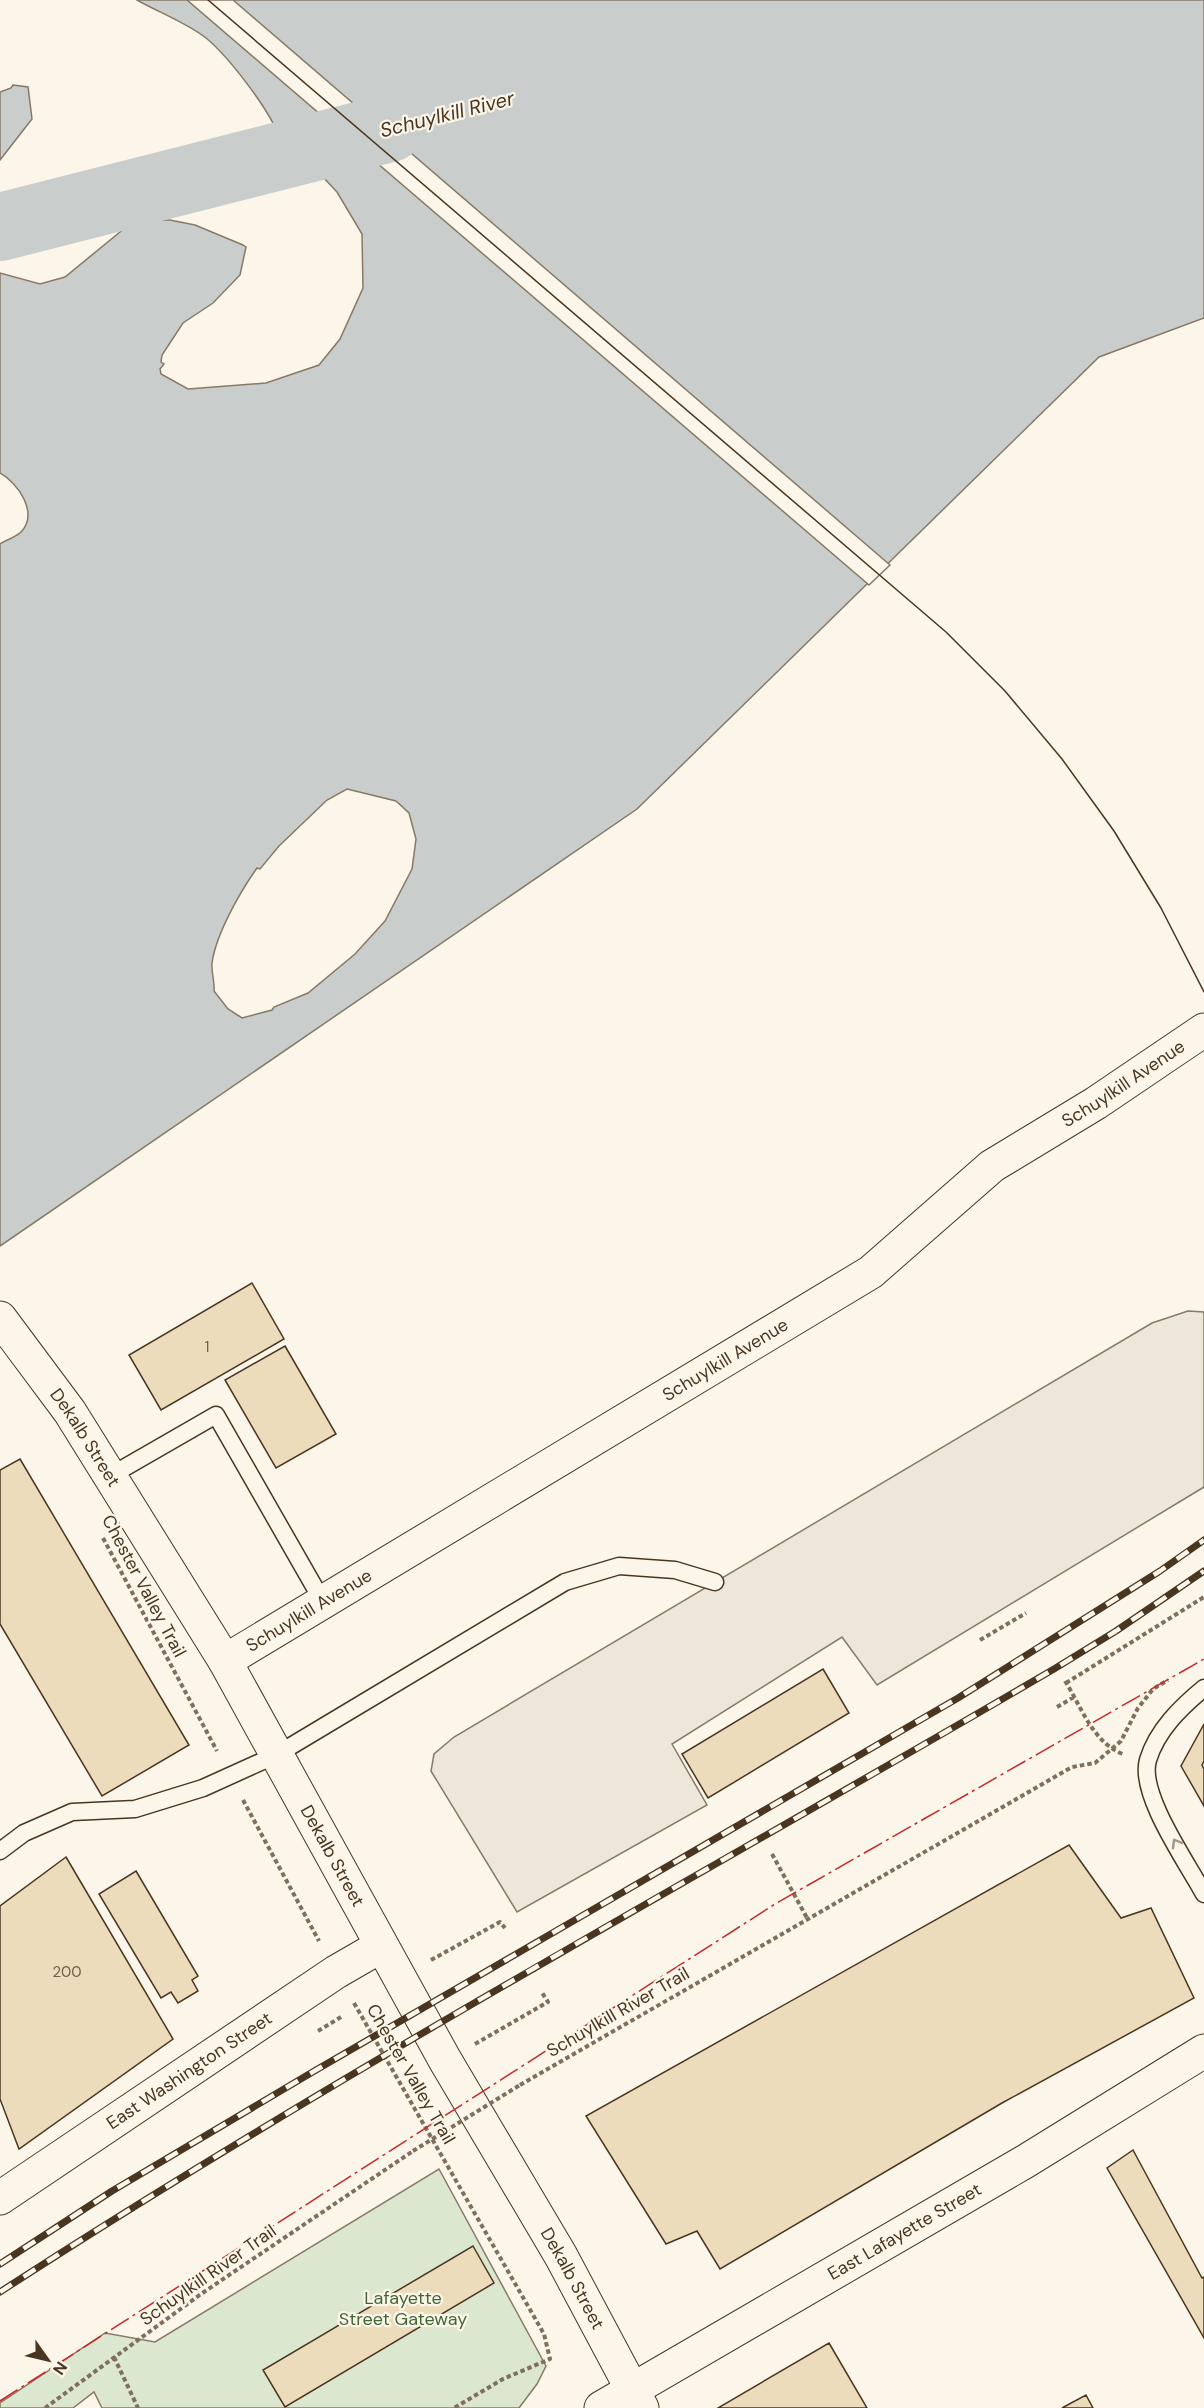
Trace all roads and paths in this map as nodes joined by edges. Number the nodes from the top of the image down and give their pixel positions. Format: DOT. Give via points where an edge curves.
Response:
graph roads {
  1 [pos="1204,1030"];
  2 [pos="0,1318"];
  3 [pos="110,1476"];
  4 [pos="98,1528"];
  5 [pos="715,1582"];
  6 [pos="1204,1597"];
  7 [pos="323,1602"];
  8 [pos="1026,1613"];
  9 [pos="980,1640"];
  10 [pos="225,1661"];
  11 [pos="1170,1678"];
  12 [pos="1204,1688"];
  13 [pos="1075,1697"];
  14 [pos="1057,1707"];
  15 [pos="1099,1738"];
  16 [pos="215,1749"];
  17 [pos="276,1755"];
  18 [pos="245,1804"];
  19 [pos="0,1851"];
  20 [pos="772,1854"];
  21 [pos="1204,1894"];
  22 [pos="807,1918"];
  23 [pos="506,1928"];
  24 [pos="381,1946"];
  25 [pos="452,1949"];
  26 [pos="336,1972"];
  27 [pos="541,1991"];
  28 [pos="496,2033"];
  29 [pos="1204,2051"];
  30 [pos="0,2198"];
  31 [pos="114,2357"];
  32 [pos="637,2399"];
  33 [pos="45,2408"];
  34 [pos="138,2408"];
  35 [pos="454,2408"];
  36 [pos="601,2408"];
  1 -- 7 [label="main road, Schuylkill Avenue" via="1096,1103 992,1166 871,1272"];
  2 -- 3 [label="main road, Dekalb Street" via="70,1412"];
  3 -- 7 [label="lane" via="216,1415"];
  3 -- 10 [label="main road, Dekalb Street"];
  4 -- 16 [label="path, Chester Valley Trail"];
  5 -- 17 [label="lane" via="675,1570 619,1566 565,1582"];
  6 -- 13 [label="path" via="1066,1682"];
  7 -- 10 [label="main road, Schuylkill Avenue"];
  8 -- 9 [label="path"];
  10 -- 17 [label="main road, Dekalb Street"];
  11 -- 22 [label="path, Schuylkill River Trail" via="1153,1689 1121,1741 1095,1763 1072,1767"];
  21 -- 12 [label="lane, one-way" via="1155,1806 1147,1762 1168,1723"];
  13 -- 14 [label="path"];
  13 -- 15 [label="path"];
  17 -- 19 [label="lane" via="203,1788 135,1809 72,1812 24,1833"];
  17 -- 24 [label="main road, Dekalb Street"];
  18 -- 26 [label="path, Chester Valley Trail"];
  20 -- 22 [label="path"];
  22 -- 31 [label="path, Schuylkill River Trail, bridge" via="413,2151"];
  23 -- 25 [label="path" via="500,1922"];
  24 -- 26 [label="main road, East Washington Street"];
  24 -- 32 [label="main road, Dekalb Street" via="561,2256"];
  26 -- 30 [label="main road, East Washington Street"];
  26 -- 35 [label="path, Chester Valley Trail" via="544,2334 550,2359 503,2379"];
  27 -- 28 [label="path" via="548,2002"];
  29 -- 32 [label="main road, East Lafayette Street"];
  31 -- 33 [label="path, Schuylkill River Trail"];
  31 -- 34 [label="path"];
  32 -- 36 [label="main road, East Lafayette Street"];
}
